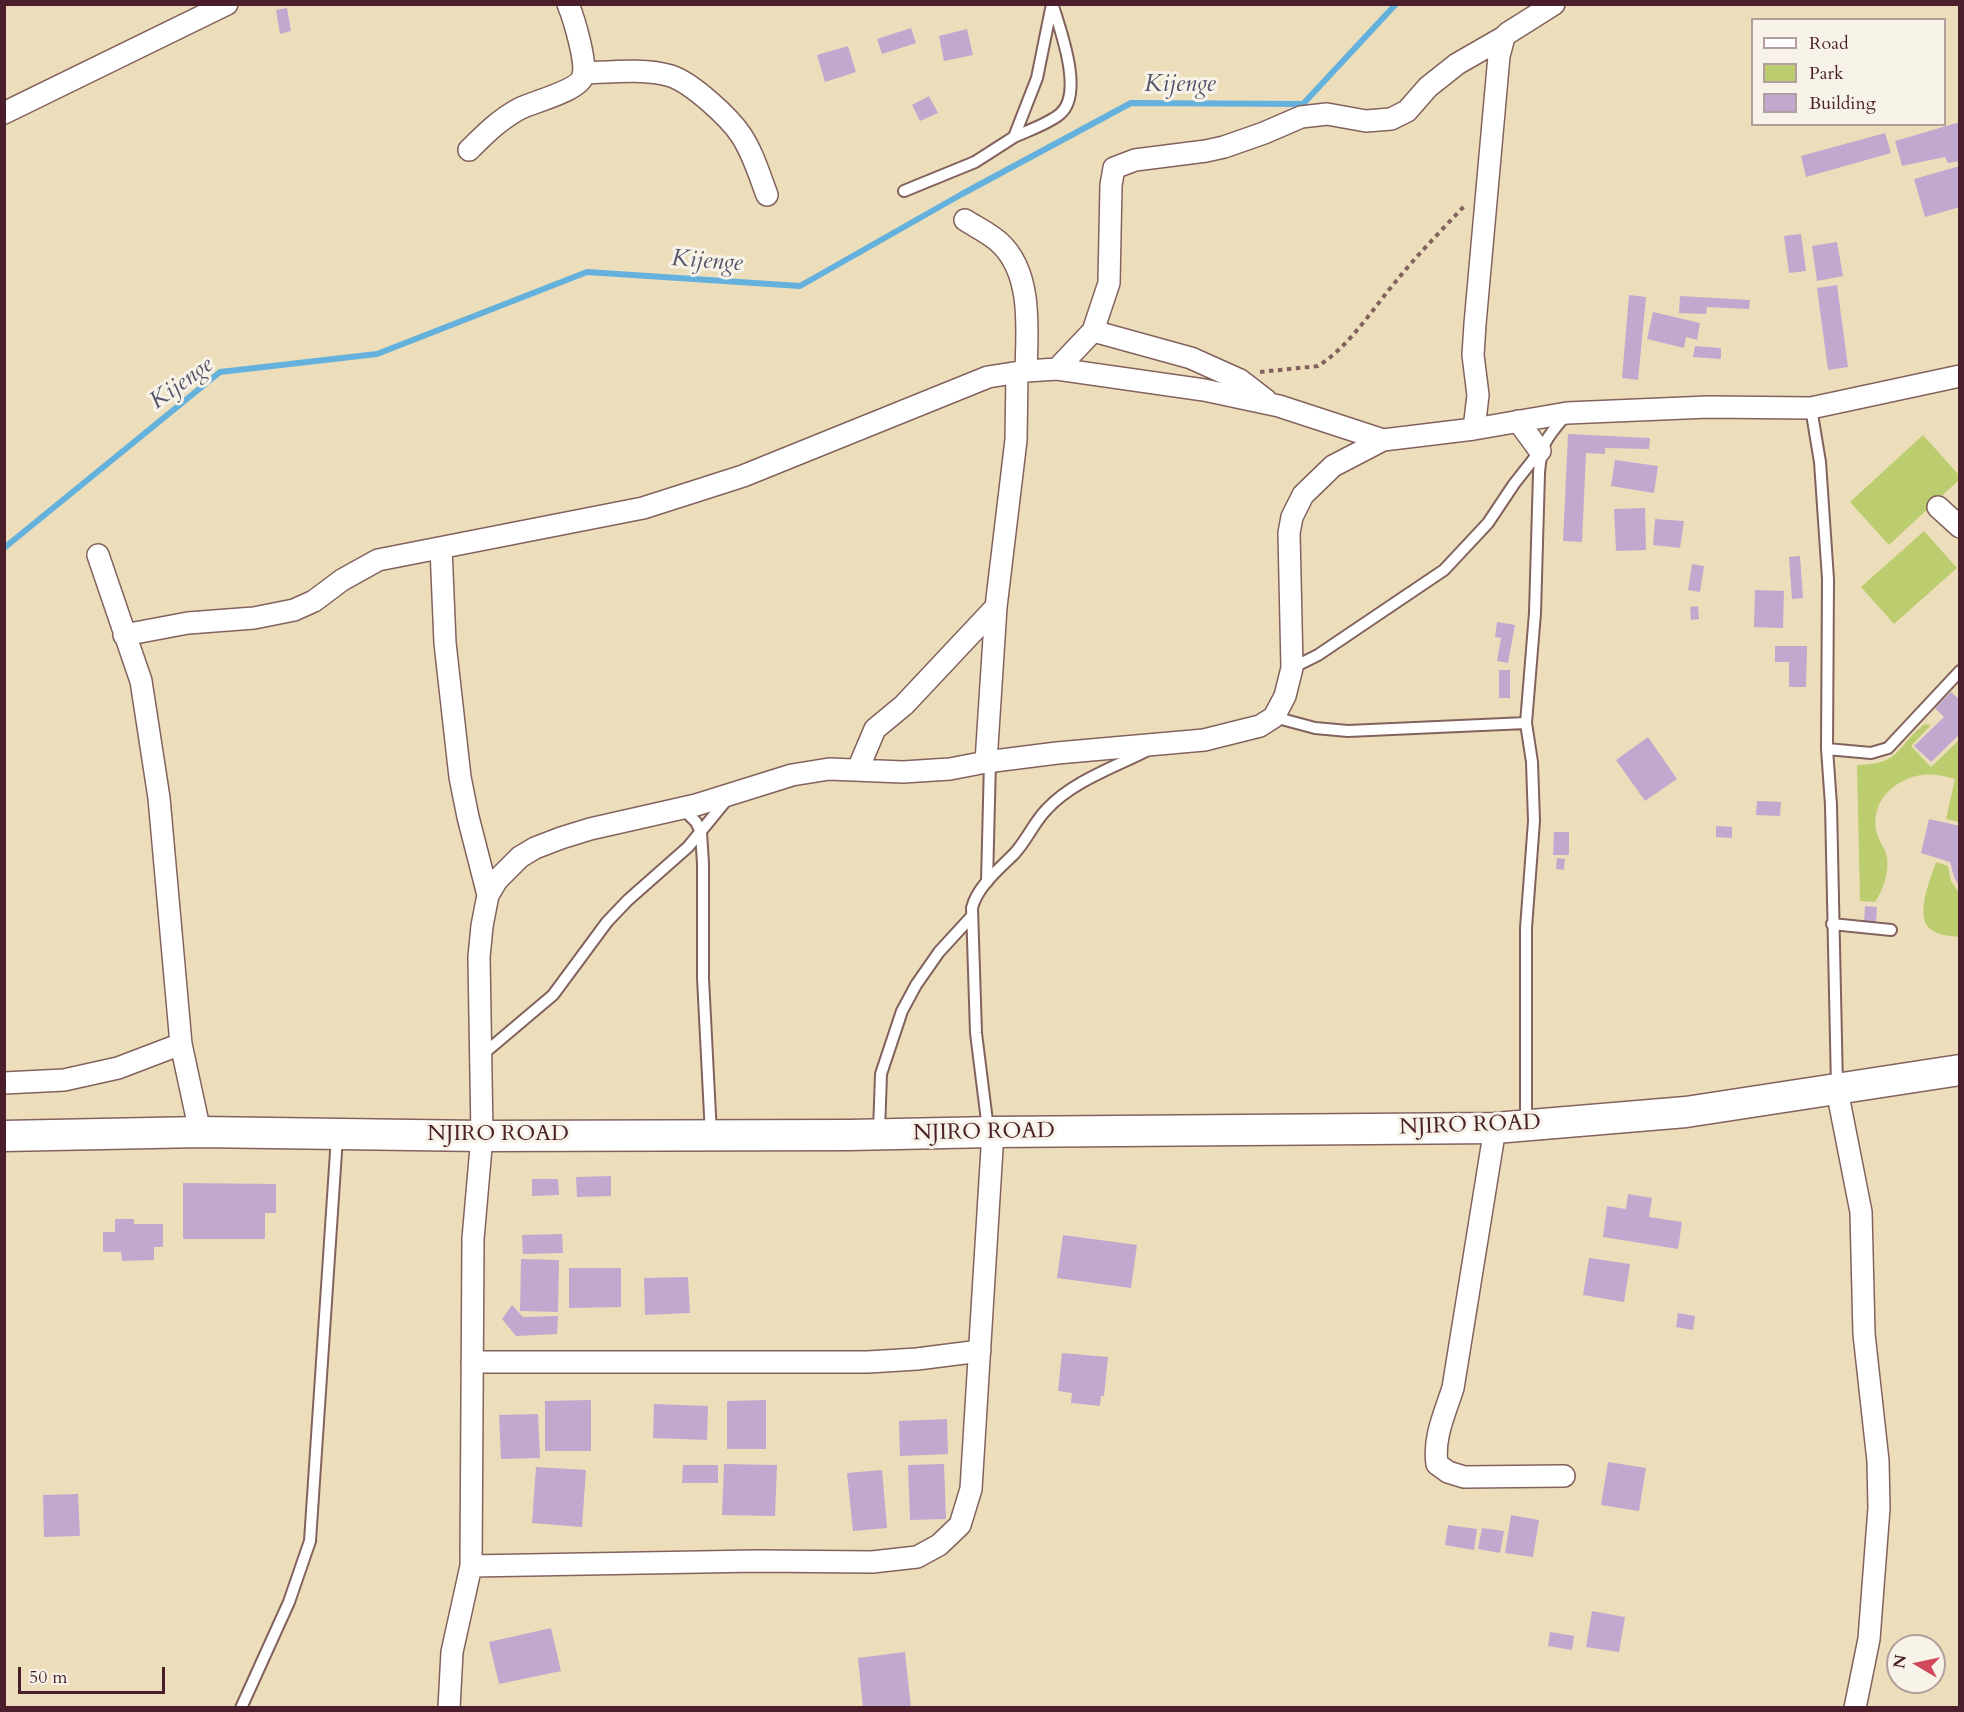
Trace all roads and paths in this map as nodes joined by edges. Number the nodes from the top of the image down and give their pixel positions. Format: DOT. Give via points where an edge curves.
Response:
graph roads {
  1 [pos="227,4"];
  2 [pos="568,4"];
  3 [pos="1554,4"];
  4 [pos="1503,37"];
  5 [pos="584,73"];
  6 [pos="4,113"];
  7 [pos="1014,137"];
  8 [pos="469,150"];
  9 [pos="1487,182"];
  10 [pos="904,191"];
  11 [pos="767,195"];
  12 [pos="965,220"];
  13 [pos="1093,331"];
  14 [pos="1057,369"];
  15 [pos="1021,372"];
  16 [pos="1959,376"];
  17 [pos="1240,380"];
  18 [pos="1272,404"];
  19 [pos="1811,408"];
  20 [pos="1567,414"];
  21 [pos="1518,421"];
  22 [pos="1474,429"];
  23 [pos="1383,440"];
  24 [pos="1540,452"];
  25 [pos="1938,507"];
  26 [pos="1959,527"];
  27 [pos="441,548"];
  28 [pos="98,555"];
  29 [pos="996,607"];
  30 [pos="124,634"];
  31 [pos="1292,668"];
  32 [pos="1959,671"];
  33 [pos="1274,717"];
  34 [pos="1526,723"];
  35 [pos="1160,744"];
  36 [pos="1827,749"];
  37 [pos="988,762"];
  38 [pos="858,769"];
  39 [pos="731,795"];
  40 [pos="682,808"];
  41 [pos="701,832"];
  42 [pos="987,882"];
  43 [pos="488,895"];
  44 [pos="972,916"];
  45 [pos="1832,924"];
  46 [pos="1891,930"];
  47 [pos="181,1044"];
  48 [pos="482,1055"];
  49 [pos="1959,1070"];
  50 [pos="4,1083"];
  51 [pos="1837,1090"];
  52 [pos="1526,1125"];
  53 [pos="1495,1128"];
  54 [pos="200,1132"];
  55 [pos="991,1132"];
  56 [pos="338,1134"];
  57 [pos="711,1135"];
  58 [pos="879,1135"];
  59 [pos="4,1136"];
  60 [pos="482,1136"];
  61 [pos="980,1351"];
  62 [pos="472,1362"];
  63 [pos="1564,1476"];
  64 [pos="471,1566"];
  65 [pos="241,1707"];
  66 [pos="449,1707"];
  67 [pos="1855,1707"];
  1 -- 6 [label="street"];
  2 -- 5 [label="street"];
  3 -- 4 [label="street"];
  4 -- 9 [label="street"];
  4 -- 13 [label="street" via="1457,64 1428,87 1407,111 1391,119 1366,121 1326,114 1301,117 1224,147 1135,160 1114,168 1109,283"];
  5 -- 8 [label="street" via="579,83 520,108 493,125"];
  5 -- 11 [label="street" via="671,76 693,87 740,133"];
  7 -- 7 [label="lane" via="1060,114 1070,101 1066,55 1053,4 1037,78"];
  7 -- 10 [label="lane" via="975,162"];
  9 -- 17 [label="path" via="1326,361 1318,366 1257,373"];
  9 -- 22 [label="street" via="1473,355 1478,394"];
  12 -- 15 [label="street" via="1000,242 1015,261 1027,323"];
  13 -- 14 [label="street"];
  13 -- 17 [label="street" via="1191,358"];
  14 -- 15 [label="street"];
  14 -- 18 [label="street"];
  15 -- 27 [label="street" via="988,376 743,476 643,508"];
  15 -- 29 [label="street"];
  16 -- 19 [label="street"];
  17 -- 18 [label="street"];
  18 -- 23 [label="street"];
  19 -- 20 [label="street"];
  19 -- 36 [label="lane" via="1820,462 1828,579"];
  20 -- 21 [label="street"];
  20 -- 24 [label="lane" via="1549,434"];
  21 -- 22 [label="street"];
  21 -- 24 [label="street"];
  22 -- 23 [label="street"];
  23 -- 31 [label="street" via="1333,466 1303,495 1292,517"];
  24 -- 31 [label="lane" via="1488,524 1444,570 1318,655"];
  24 -- 34 [label="lane" via="1535,613"];
  25 -- 26 [label="street"];
  27 -- 30 [label="street" via="378,561 294,610"];
  27 -- 43 [label="street" via="445,643 460,777"];
  28 -- 30 [label="street"];
  29 -- 37 [label="street"];
  29 -- 38 [label="street" via="904,705 875,729"];
  30 -- 47 [label="street" via="141,681 159,798"];
  31 -- 33 [label="street" via="1285,696"];
  32 -- 36 [label="lane" via="1888,748 1870,753"];
  33 -- 34 [label="lane" via="1315,728 1348,731"];
  33 -- 35 [label="street" via="1239,733"];
  34 -- 52 [label="lane" via="1534,821 1526,928"];
  35 -- 37 [label="street"];
  35 -- 42 [label="lane" via="1072,788 1047,809 1023,844"];
  36 -- 45 [label="lane"];
  37 -- 38 [label="street" via="903,772"];
  37 -- 42 [label="lane"];
  38 -- 39 [label="street" via="792,775"];
  39 -- 40 [label="street"];
  39 -- 41 [label="lane"];
  40 -- 41 [label="lane"];
  40 -- 43 [label="street" via="590,829 535,848 509,866"];
  41 -- 48 [label="lane" via="607,922 553,995"];
  41 -- 57 [label="lane"];
  42 -- 44 [label="lane" via="974,900"];
  43 -- 48 [label="street" via="479,957"];
  44 -- 55 [label="lane" via="976,1033"];
  44 -- 58 [label="lane" via="939,952 902,1011 881,1074"];
  45 -- 46 [label="lane"];
  45 -- 51 [label="lane"];
  47 -- 50 [label="street" via="118,1068 64,1080"];
  47 -- 54 [label="street"];
  48 -- 60 [label="street"];
  49 -- 51 [label="street, NJIRO ROAD"];
  51 -- 52 [label="street, NJIRO ROAD" via="1686,1112"];
  51 -- 67 [label="street" via="1861,1212 1864,1334 1878,1461 1875,1576 1869,1639"];
  52 -- 53 [label="street, NJIRO ROAD"];
  53 -- 55 [label="street, NJIRO ROAD"];
  53 -- 63 [label="street" via="1453,1388 1435,1450 1437,1464 1464,1478"];
  54 -- 56 [label="street, NJIRO ROAD"];
  54 -- 59 [label="street, NJIRO ROAD"];
  55 -- 58 [label="street, NJIRO ROAD"];
  55 -- 61 [label="street"];
  56 -- 60 [label="street, NJIRO ROAD"];
  56 -- 65 [label="lane" via="310,1541 289,1602"];
  57 -- 58 [label="street, NJIRO ROAD"];
  57 -- 60 [label="street, NJIRO ROAD"];
  60 -- 62 [label="street" via="473,1239"];
  61 -- 62 [label="street" via="868,1362"];
  61 -- 64 [label="street" via="971,1489 960,1525 939,1545 917,1557 872,1562"];
  62 -- 64 [label="street"];
  64 -- 66 [label="street" via="452,1652"];
}
